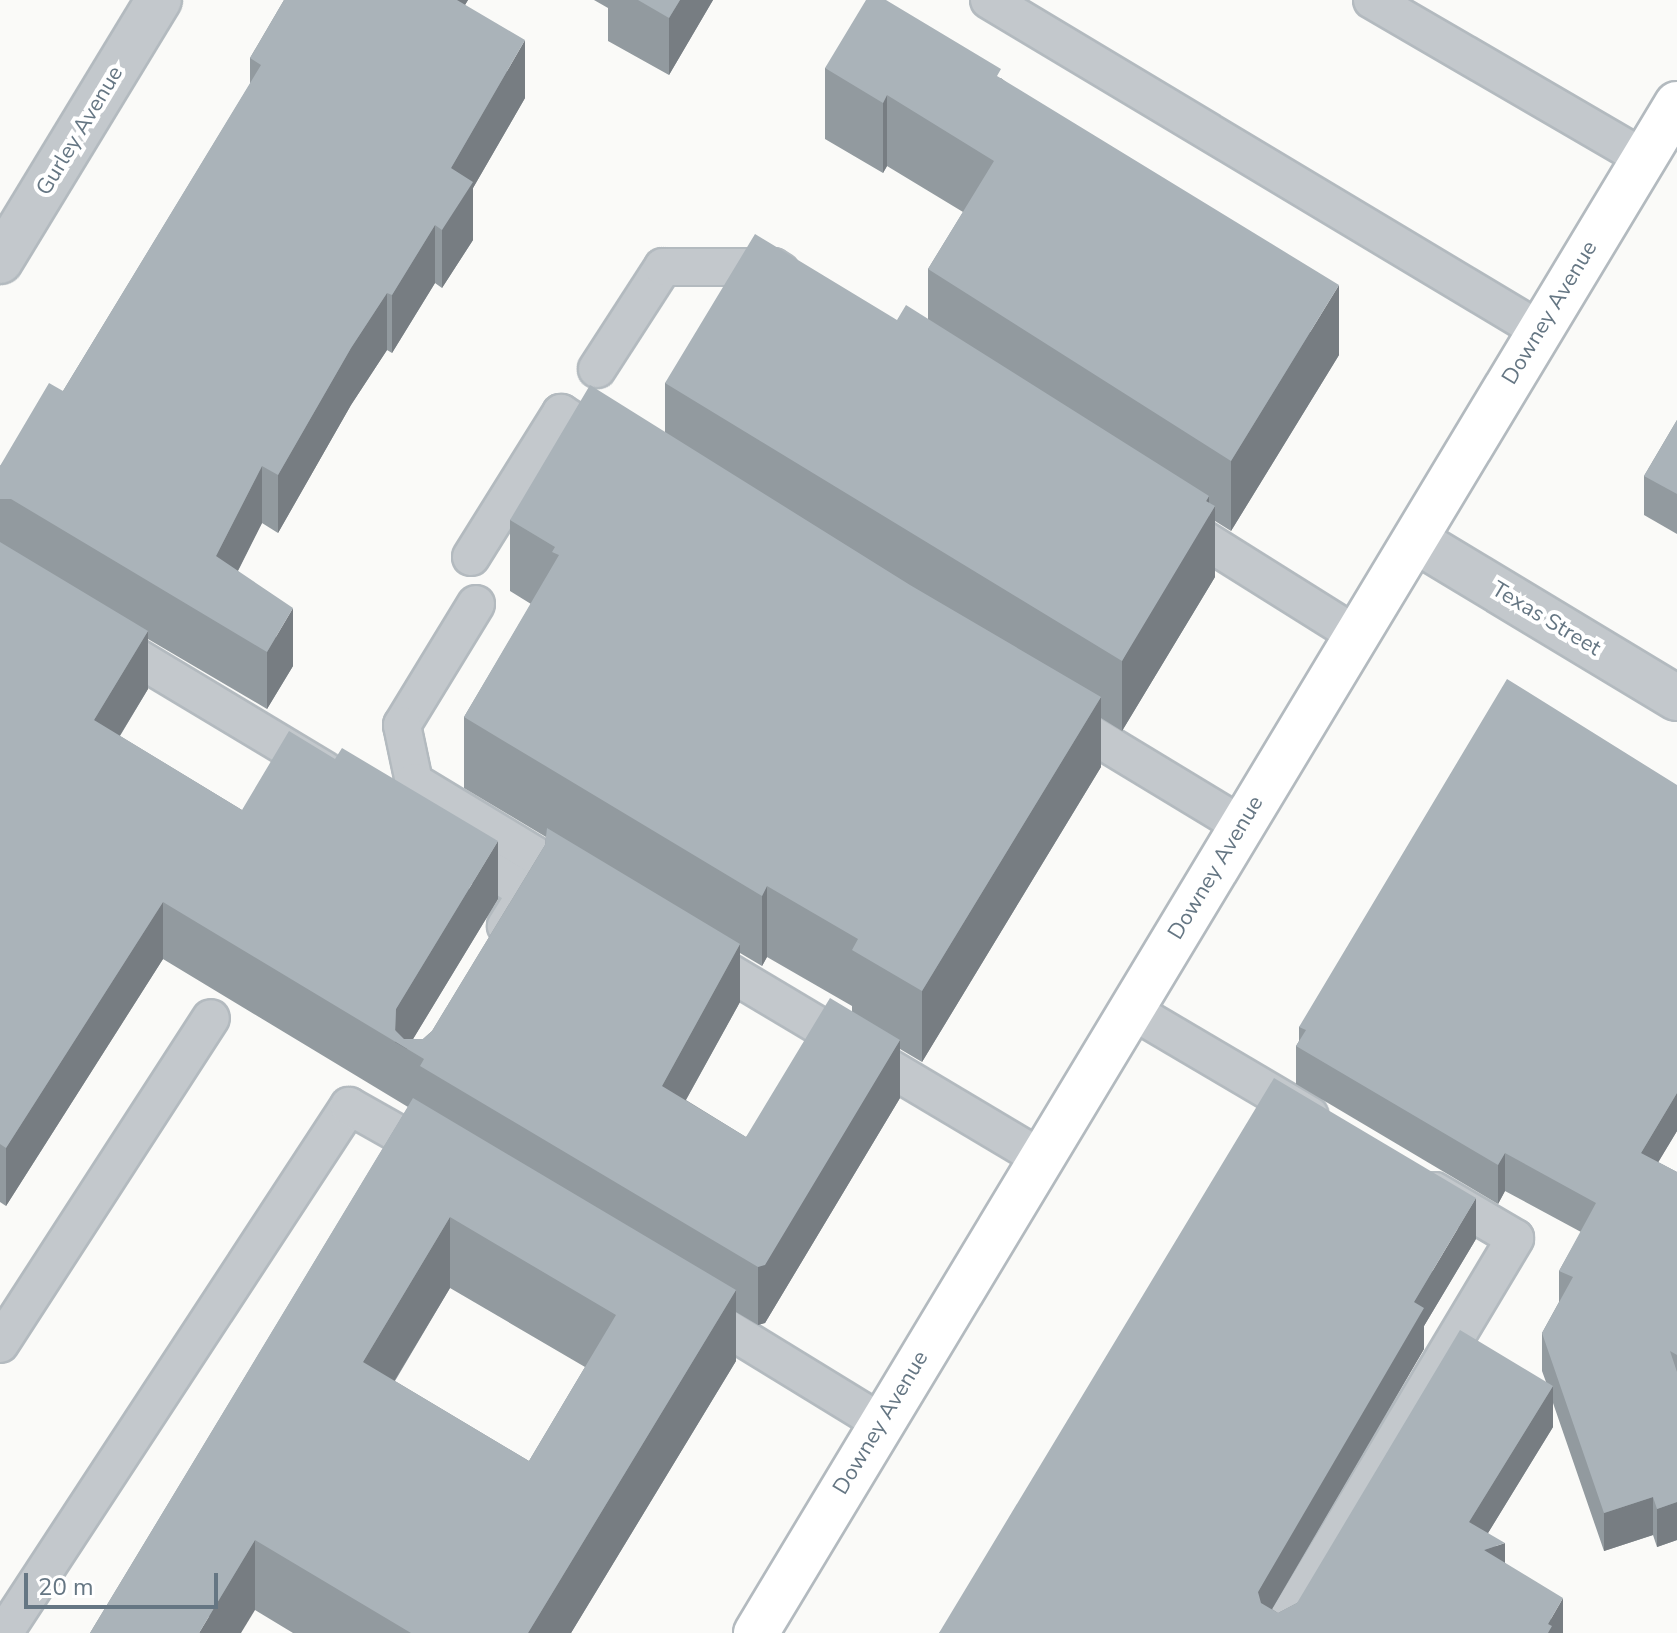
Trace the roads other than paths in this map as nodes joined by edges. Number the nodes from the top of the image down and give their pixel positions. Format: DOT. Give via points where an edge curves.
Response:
graph roads {
  1 [pos="159,0"];
  2 [pos="989,0"];
  3 [pos="1372,0"];
  4 [pos="1677,104"];
  5 [pos="1645,159"];
  6 [pos="0,261"];
  7 [pos="812,292"];
  8 [pos="1539,330"];
  9 [pos="597,369"];
  10 [pos="641,463"];
  11 [pos="1145,502"];
  12 [pos="1415,540"];
  13 [pos="471,557"];
  14 [pos="476,604"];
  15 [pos="81,624"];
  16 [pos="1358,636"];
  17 [pos="1025,695"];
  18 [pos="1677,698"];
  19 [pos="351,787"];
  20 [pos="1241,825"];
  21 [pos="432,836"];
  22 [pos="605,897"];
  23 [pos="673,939"];
  24 [pos="486,959"];
  25 [pos="1131,1010"];
  26 [pos="211,1018"];
  27 [pos="1337,1132"];
  28 [pos="1042,1159"];
  29 [pos="1405,1173"];
  30 [pos="471,1174"];
  31 [pos="13,1289"];
  32 [pos="666,1291"];
  33 [pos="0,1344"];
  34 [pos="880,1422"];
  35 [pos="4,1633"];
  36 [pos="756,1633"];
  37 [pos="1279,1633"];
  1 -- 6 [label="street, Gurley Avenue"];
  2 -- 8 [label="lane"];
  3 -- 5 [label="lane"];
  4 -- 5 [label="main road, Downey Avenue"];
  5 -- 8 [label="main road, Downey Avenue"];
  7 -- 9 [label="lane" via="773,267 663,267"];
  8 -- 12 [label="main road, Downey Avenue"];
  10 -- 13 [label="lane" via="561,413"];
  11 -- 16 [label="lane"];
  12 -- 16 [label="main road, Downey Avenue"];
  12 -- 18 [label="street, Texas Street"];
  14 -- 22 [label="lane" via="402,725 414,782"];
  15 -- 19 [label="lane"];
  16 -- 20 [label="main road, Downey Avenue"];
  17 -- 20 [label="lane"];
  20 -- 25 [label="main road, Downey Avenue"];
  21 -- 24 [label="lane" via="527,892"];
  23 -- 28 [label="lane"];
  25 -- 27 [label="lane"];
  25 -- 28 [label="main road, Downey Avenue"];
  26 -- 31 [label="lane"];
  28 -- 34 [label="main road, Downey Avenue"];
  29 -- 37 [label="lane" via="1515,1238"];
  30 -- 35 [label="lane" via="349,1106"];
  31 -- 33 [label="lane"];
  32 -- 34 [label="lane"];
  34 -- 36 [label="main road, Downey Avenue"];
}
